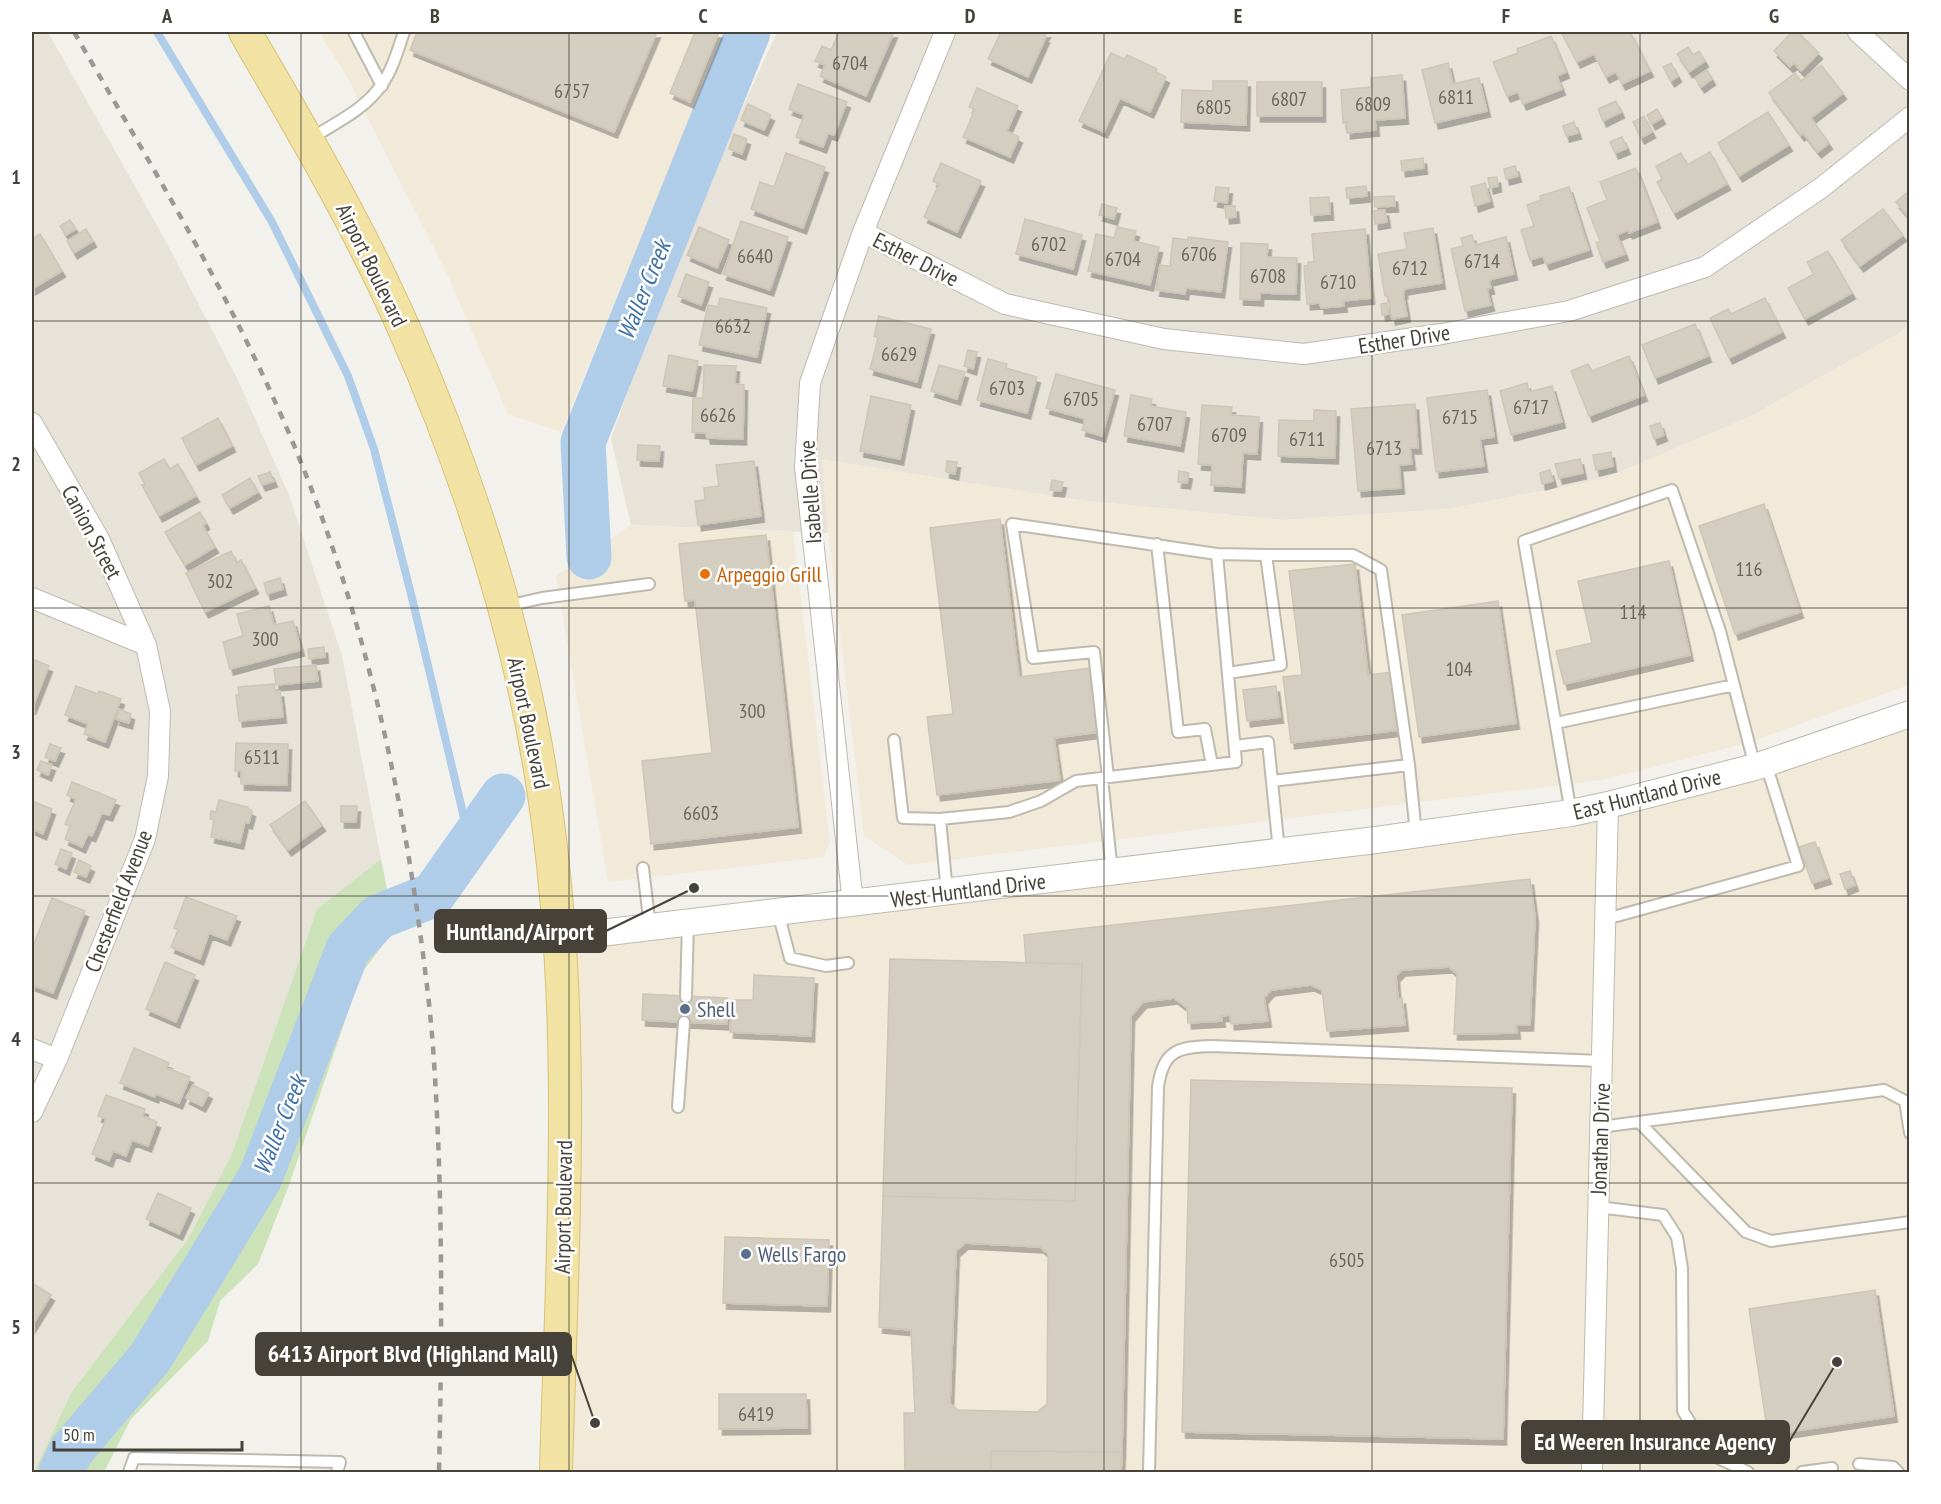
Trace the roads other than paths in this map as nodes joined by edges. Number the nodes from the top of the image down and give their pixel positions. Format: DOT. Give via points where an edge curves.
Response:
graph roads {
  1 [pos="245,32"];
  2 [pos="354,32"];
  3 [pos="404,32"];
  4 [pos="945,32"];
  5 [pos="1858,32"];
  6 [pos="1910,80"];
  7 [pos="381,86"];
  8 [pos="1910,117"];
  9 [pos="308,140"];
  10 [pos="862,232"];
  11 [pos="32,423"];
  12 [pos="1156,544"];
  13 [pos="1217,554"];
  14 [pos="1266,555"];
  15 [pos="649,584"];
  16 [pos="32,598"];
  17 [pos="503,607"];
  18 [pos="146,645"];
  19 [pos="1228,673"];
  20 [pos="1734,685"];
  21 [pos="1910,714"];
  22 [pos="1556,723"];
  23 [pos="894,740"];
  24 [pos="1235,746"];
  25 [pos="1212,765"];
  26 [pos="1409,765"];
  27 [pos="1760,765"];
  28 [pos="1105,777"];
  29 [pos="1272,781"];
  30 [pos="1608,805"];
  31 [pos="1571,813"];
  32 [pos="940,819"];
  33 [pos="1416,834"];
  34 [pos="1376,840"];
  35 [pos="1279,851"];
  36 [pos="644,868"];
  37 [pos="1112,872"];
  38 [pos="948,892"];
  39 [pos="853,903"];
  40 [pos="778,912"];
  41 [pos="1606,920"];
  42 [pos="688,923"];
  43 [pos="650,927"];
  44 [pos="560,938"];
  45 [pos="848,963"];
  46 [pos="686,997"];
  47 [pos="684,1022"];
  48 [pos="32,1049"];
  49 [pos="57,1059"];
  50 [pos="1603,1061"];
  51 [pos="678,1107"];
  52 [pos="32,1112"];
  53 [pos="1640,1122"];
  54 [pos="1600,1127"];
  55 [pos="1910,1133"];
  56 [pos="1598,1207"];
  57 [pos="1910,1222"];
  58 [pos="1859,1464"];
  59 [pos="1832,1468"];
  60 [pos="129,1473"];
  61 [pos="338,1473"];
  62 [pos="556,1473"];
  63 [pos="1149,1473"];
  64 [pos="1592,1473"];
  65 [pos="1748,1473"];
  66 [pos="1802,1473"];
  67 [pos="1898,1473"];
  1 -- 9 [label="main road, Airport Boulevard"];
  2 -- 7 [label="lane"];
  3 -- 7 [label="lane"];
  4 -- 10 [label="street, Isabelle Drive"];
  5 -- 6 [label="street"];
  7 -- 9 [label="lane" via="354,111"];
  8 -- 10 [label="street, Esther Drive" via="1821,188 1705,267 1569,311 1304,354 1164,339 1005,304"];
  9 -- 17 [label="main road, Airport Boulevard" via="371,258 433,397"];
  10 -- 39 [label="street, Isabelle Drive" via="810,383 804,456"];
  11 -- 18 [label="street, Canion Street" via="99,539"];
  12 -- 13 [label="lane"];
  12 -- 25 [label="lane" via="1178,732 1205,729"];
  12 -- 28 [label="lane" via="1012,524 1033,658 1094,652"];
  13 -- 14 [label="lane"];
  13 -- 19 [label="lane"];
  14 -- 19 [label="lane" via="1281,665"];
  14 -- 26 [label="lane" via="1353,555 1381,570"];
  15 -- 17 [label="lane"];
  16 -- 18 [label="street"];
  17 -- 44 [label="main road, Airport Boulevard" via="527,702 547,816"];
  18 -- 49 [label="street, Chesterfield Avenue" via="160,711 158,776 145,839"];
  19 -- 24 [label="lane"];
  20 -- 22 [label="lane"];
  20 -- 22 [label="lane" via="1720,631 1672,490 1524,541"];
  20 -- 27 [label="lane"];
  21 -- 27 [label="street, East Huntland Drive"];
  22 -- 31 [label="lane"];
  23 -- 32 [label="lane" via="903,818"];
  24 -- 25 [label="lane" via="1236,762"];
  24 -- 29 [label="lane" via="1268,742"];
  25 -- 28 [label="lane"];
  26 -- 29 [label="lane"];
  26 -- 33 [label="lane"];
  27 -- 30 [label="street, East Huntland Drive"];
  27 -- 41 [label="lane" via="1798,866"];
  28 -- 32 [label="lane" via="1076,781 1041,801 1009,812"];
  28 -- 37 [label="lane"];
  29 -- 35 [label="lane"];
  30 -- 31 [label="street, East Huntland Drive"];
  30 -- 41 [label="street, Jonathan Drive"];
  31 -- 33 [label="street, East Huntland Drive"];
  32 -- 38 [label="lane"];
  33 -- 34 [label="street, East Huntland Drive"];
  34 -- 35 [label="street, West Huntland Drive"];
  35 -- 37 [label="street, West Huntland Drive"];
  36 -- 43 [label="lane"];
  37 -- 38 [label="street, West Huntland Drive"];
  38 -- 39 [label="street, West Huntland Drive"];
  39 -- 40 [label="street, West Huntland Drive"];
  40 -- 42 [label="street, West Huntland Drive"];
  40 -- 45 [label="lane" via="790,958 826,966"];
  41 -- 50 [label="street, Jonathan Drive"];
  42 -- 43 [label="street, West Huntland Drive"];
  42 -- 46 [label="lane"];
  43 -- 44 [label="street, West Huntland Drive"];
  44 -- 62 [label="main road, Airport Boulevard" via="565,1112"];
  47 -- 51 [label="lane"];
  48 -- 49 [label="street"];
  49 -- 52 [label="street, Chesterfield Avenue"];
  50 -- 54 [label="street, Jonathan Drive"];
  50 -- 63 [label="lane" via="1211,1046 1191,1046 1167,1059 1158,1087"];
  53 -- 54 [label="lane"];
  53 -- 55 [label="lane" via="1884,1090 1905,1101"];
  53 -- 57 [label="lane" via="1746,1232 1771,1241"];
  54 -- 56 [label="street, Jonathan Drive"];
  56 -- 64 [label="street, Jonathan Drive"];
  56 -- 65 [label="lane" via="1663,1215 1677,1237 1682,1268 1683,1411 1709,1454"];
  58 -- 67 [label="lane" via="1893,1467"];
  59 -- 66 [label="lane"];
  60 -- 61 [label="lane" via="134,1458 340,1462"];
}
